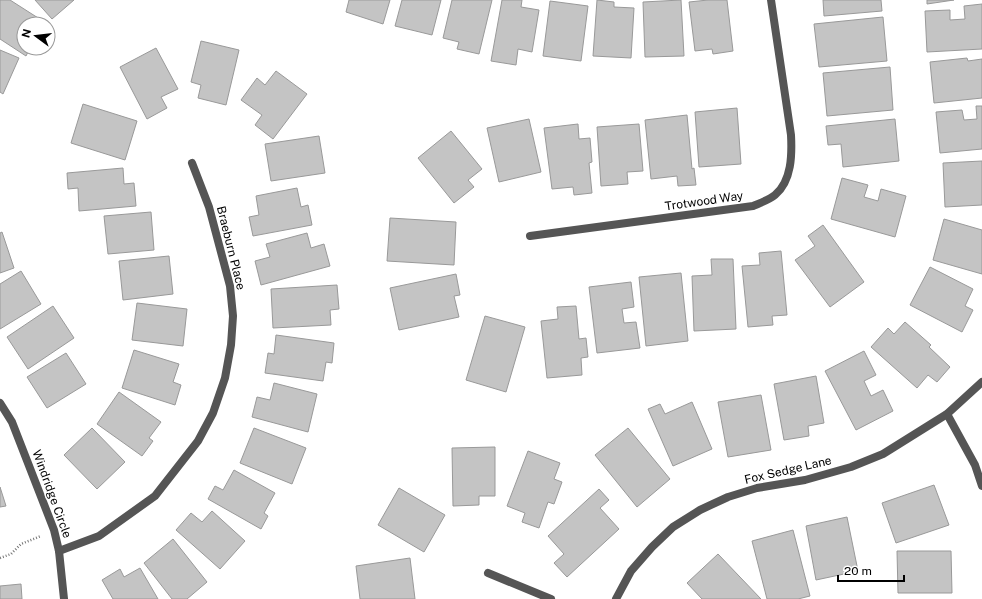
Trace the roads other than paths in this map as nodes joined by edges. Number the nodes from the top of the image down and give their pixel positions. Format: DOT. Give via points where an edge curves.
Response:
graph roads {
  1 [pos="771,0"];
  2 [pos="192,163"];
  3 [pos="530,236"];
  4 [pos="982,382"];
  5 [pos="0,403"];
  6 [pos="948,414"];
  7 [pos="982,486"];
  8 [pos="59,550"];
  9 [pos="488,574"];
  10 [pos="64,599"];
  11 [pos="551,599"];
  12 [pos="616,599"];
  1 -- 3 [label="street, Trotwood Way" via="792,154 789,170 775,194 753,206"];
  2 -- 8 [label="street, Braeburn Place" via="209,207 230,286 233,316 225,378 213,413 198,442 155,496 99,536"];
  4 -- 6 [label="street, Fox Sedge Lane"];
  5 -- 8 [label="street, Windridge Circle" via="12,422 54,530"];
  6 -- 7 [label="street" via="975,465"];
  6 -- 12 [label="street, Fox Sedge Lane" via="883,454 851,467 805,480 757,488 728,497 700,510 673,527 652,547 631,571"];
  8 -- 10 [label="street, Windridge Circle"];
  9 -- 11 [label="street"];
}
